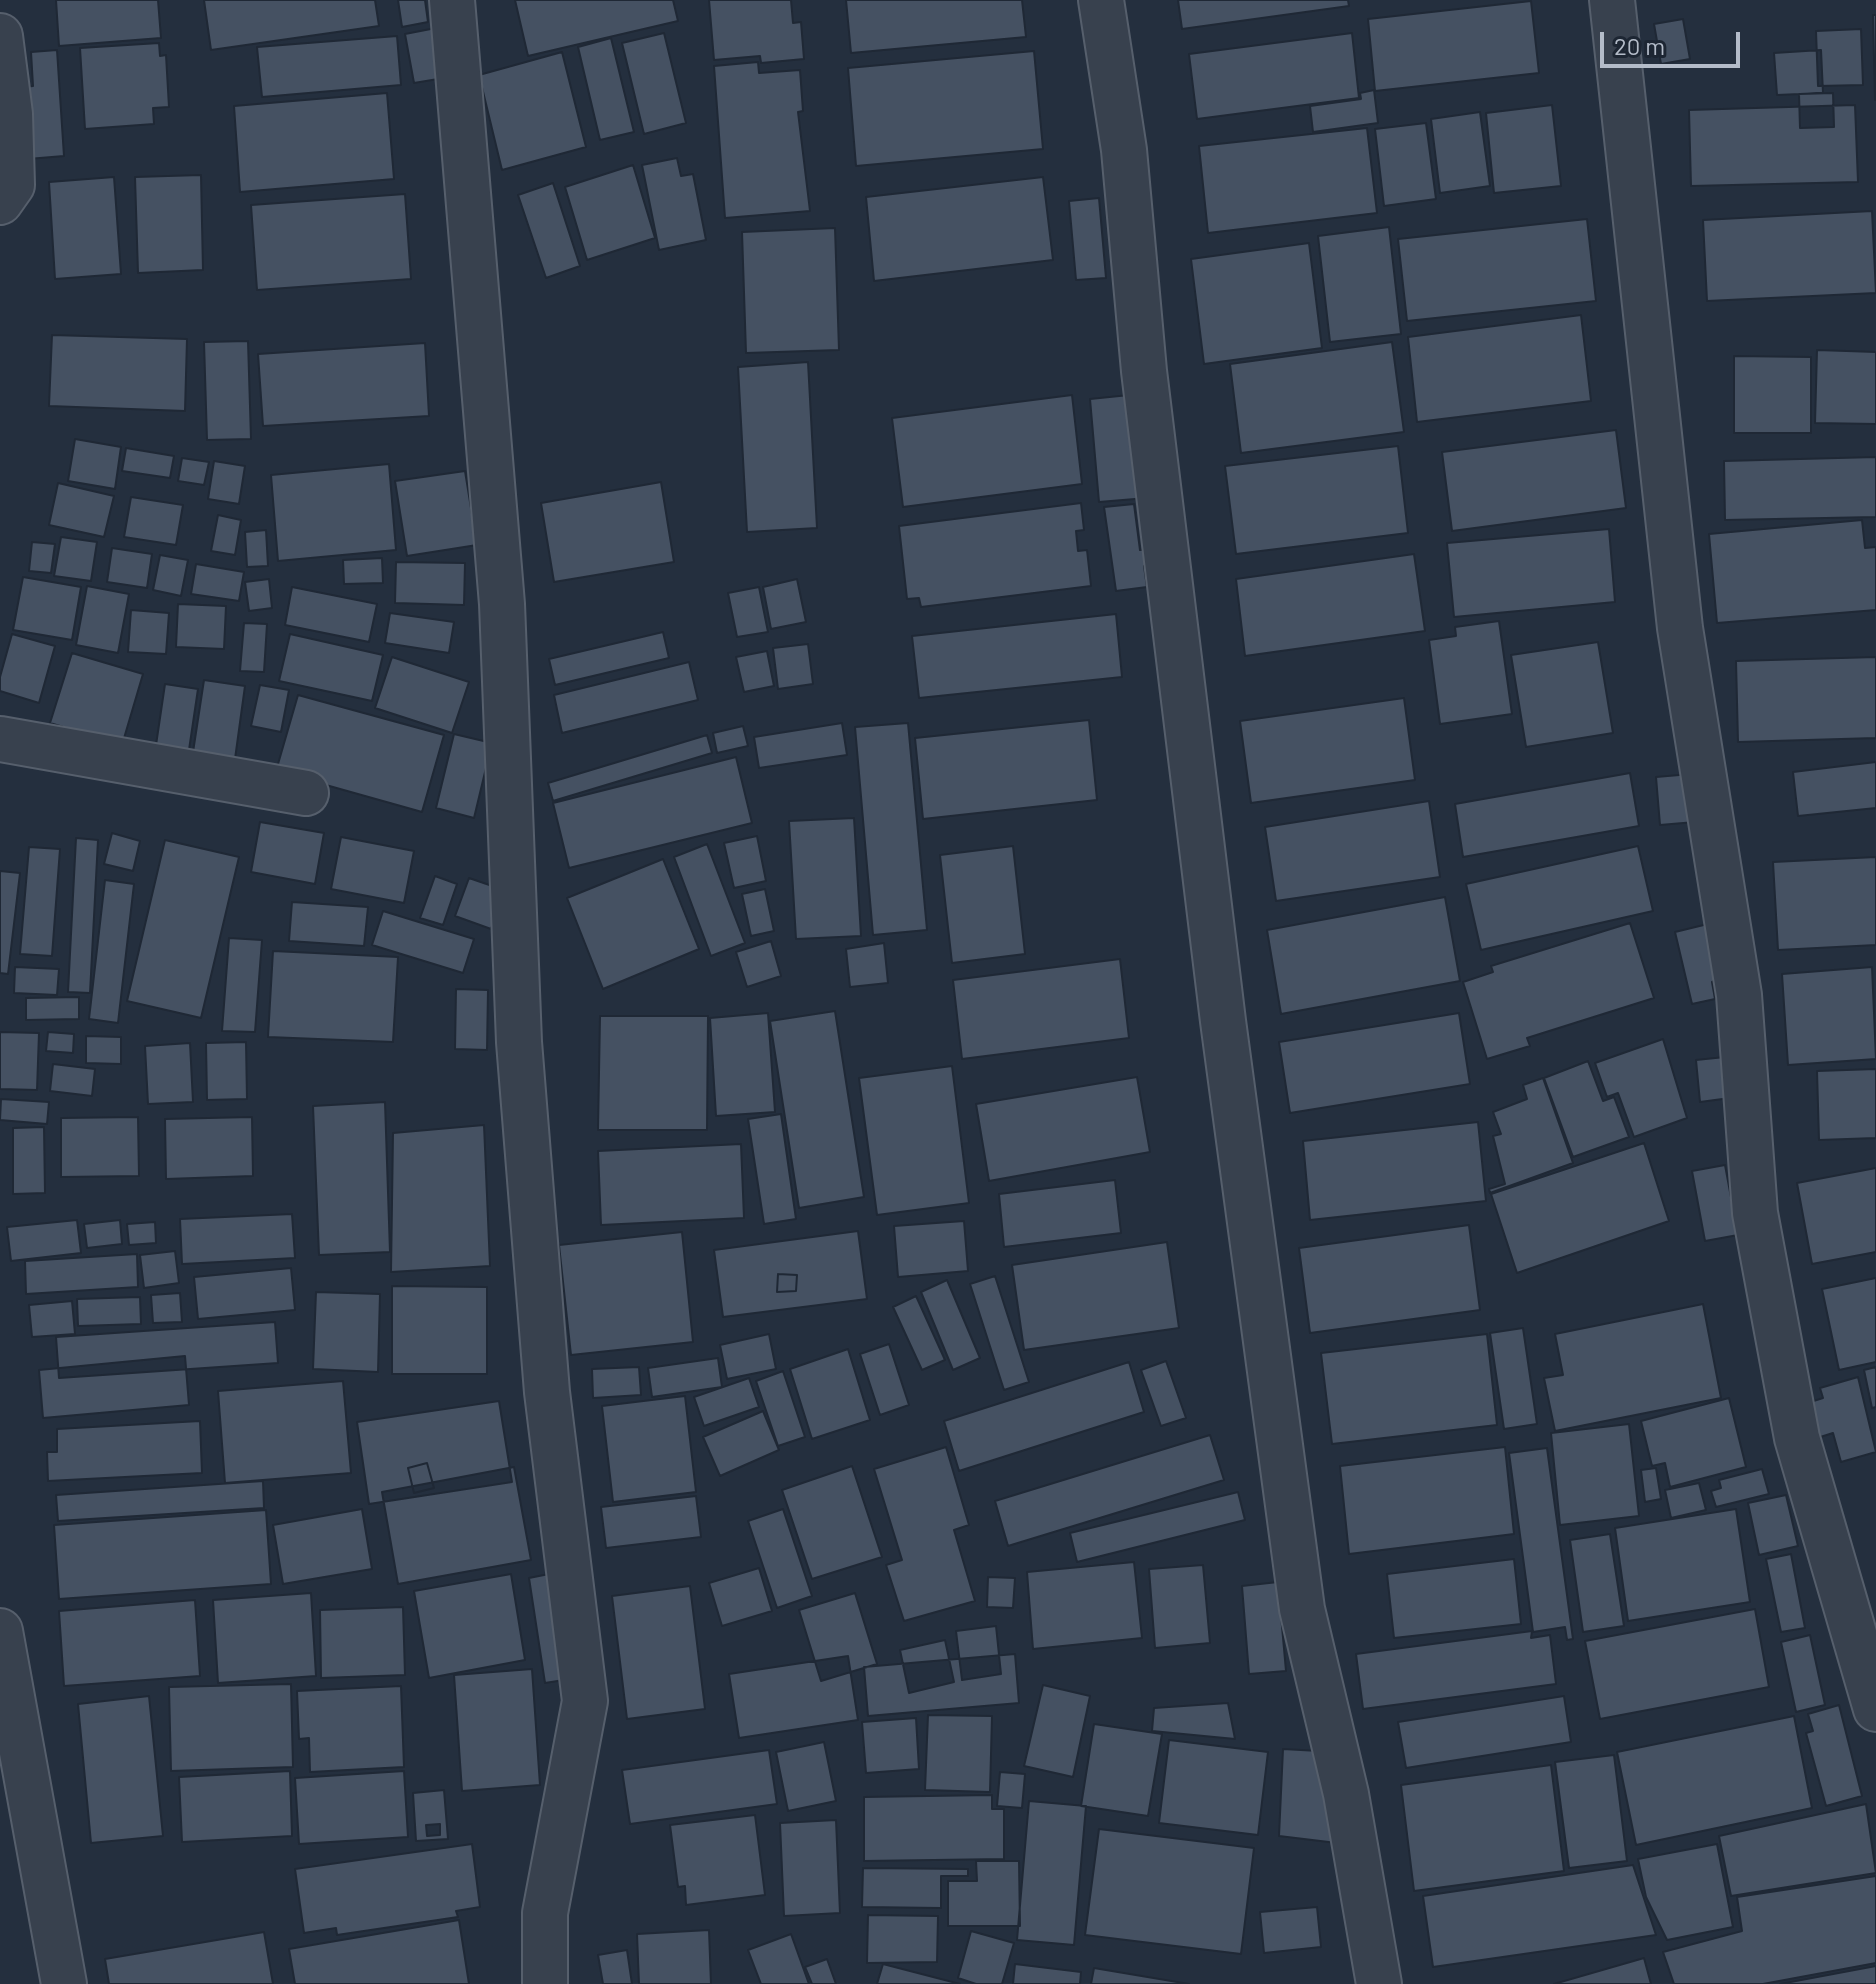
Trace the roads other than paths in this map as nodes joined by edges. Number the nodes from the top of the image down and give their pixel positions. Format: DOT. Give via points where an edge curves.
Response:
graph roads {
  1 [pos="452,0"];
  2 [pos="1101,0"];
  3 [pos="1612,0"];
  4 [pos="0,36"];
  5 [pos="0,202"];
  6 [pos="0,739"];
  7 [pos="306,793"];
  8 [pos="0,1631"];
  9 [pos="1876,1709"];
  10 [pos="64,1984"];
  11 [pos="545,1984"];
  12 [pos="1379,1984"];
  1 -- 11 [label="street" via="502,604 521,1074 547,1392 585,1701 545,1913"];
  2 -- 12 [label="street" via="1124,150 1144,371 1223,1021 1293,1548 1302,1609 1346,1794"];
  3 -- 9 [label="street" via="1680,628 1739,995 1755,1213 1797,1438"];
  4 -- 5 [label="street" via="12,185"];
  6 -- 7 [label="street"];
  8 -- 10 [label="street"];
}
